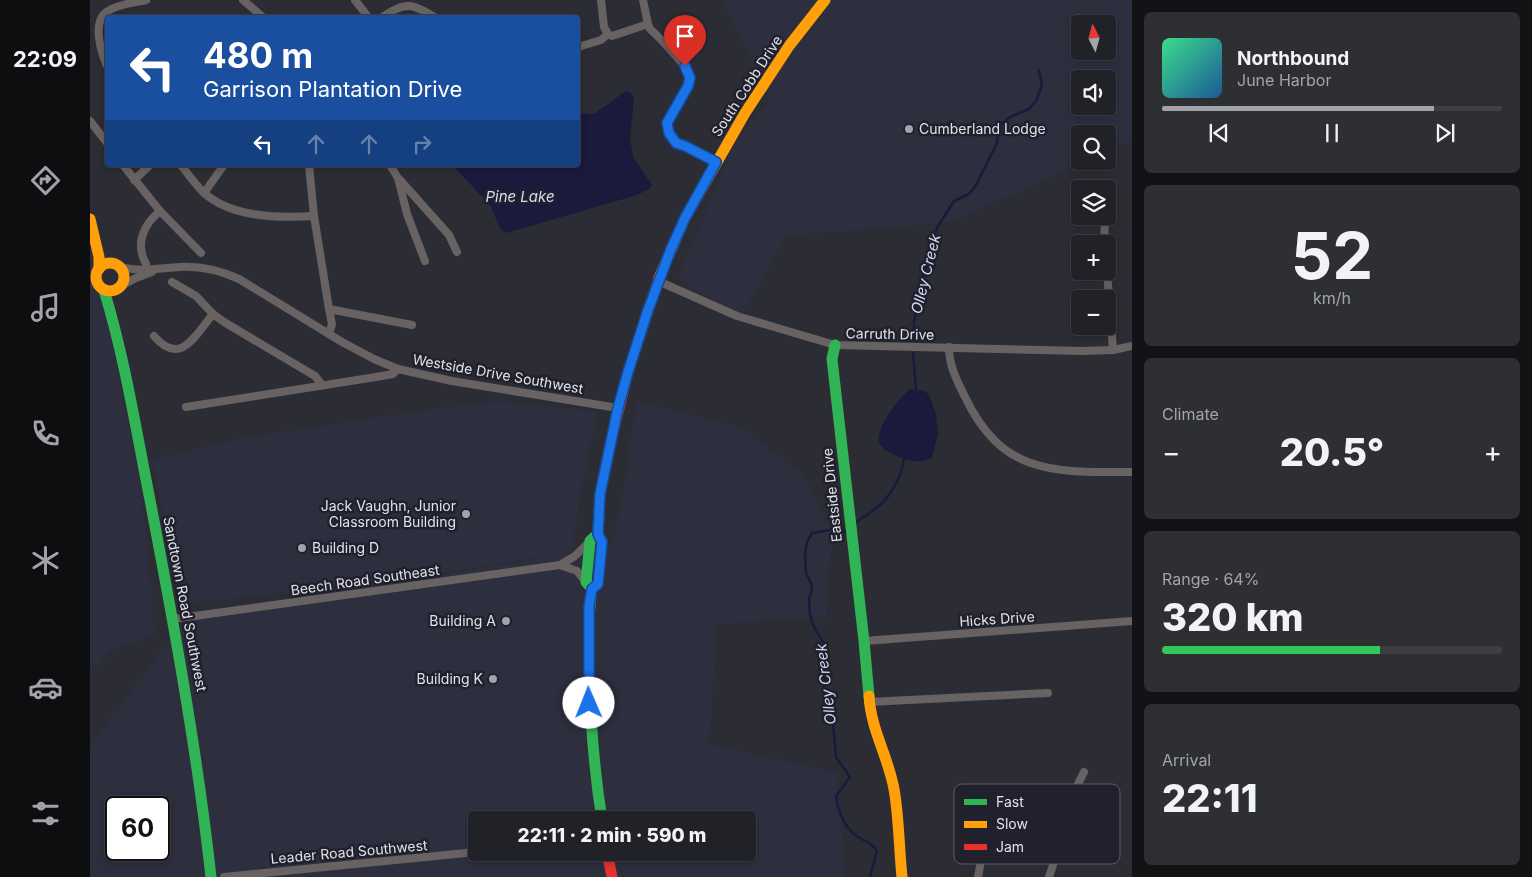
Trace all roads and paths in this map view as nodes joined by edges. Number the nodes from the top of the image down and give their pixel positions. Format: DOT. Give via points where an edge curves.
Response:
graph roads {
  1 [pos="146,0"];
  2 [pos="243,0"];
  3 [pos="355,0"];
  4 [pos="601,0"];
  5 [pos="643,0"];
  6 [pos="826,0"];
  7 [pos="260,15"];
  8 [pos="367,15"];
  9 [pos="385,15"];
  10 [pos="432,15"];
  11 [pos="648,24"];
  12 [pos="608,34"];
  13 [pos="580,46"];
  14 [pos="105,59"];
  15 [pos="90,121"];
  16 [pos="105,140"];
  17 [pos="716,162"];
  18 [pos="126,167"];
  19 [pos="148,167"];
  20 [pos="183,167"];
  21 [pos="223,167"];
  22 [pos="309,167"];
  23 [pos="391,167"];
  24 [pos="398,178"];
  25 [pos="134,180"];
  26 [pos="204,193"];
  27 [pos="160,211"];
  28 [pos="314,216"];
  29 [pos="91,221"];
  30 [pos="457,252"];
  31 [pos="201,253"];
  32 [pos="424,261"];
  33 [pos="146,264"];
  34 [pos="116,265"];
  35 [pos="99,269"];
  36 [pos="159,270"];
  37 [pos="1108,280"];
  38 [pos="658,281"];
  39 [pos="172,282"];
  40 [pos="113,289"];
  41 [pos="329,309"];
  42 [pos="213,314"];
  43 [pos="412,325"];
  44 [pos="329,334"];
  45 [pos="154,336"];
  46 [pos="835,345"];
  47 [pos="1132,346"];
  48 [pos="949,348"];
  49 [pos="1113,350"];
  50 [pos="398,369"];
  51 [pos="322,385"];
  52 [pos="186,407"];
  53 [pos="618,408"];
  54 [pos="1132,472"];
  55 [pos="594,538"];
  56 [pos="560,565"];
  57 [pos="589,585"];
  58 [pos="173,619"];
  59 [pos="1132,621"];
  60 [pos="864,641"];
  61 [pos="1048,693"];
  62 [pos="869,702"];
  63 [pos="1084,772"];
  64 [pos="1078,784"];
  65 [pos="600,811"];
  66 [pos="468,853"];
  67 [pos="609,861"];
  68 [pos="980,864"];
  69 [pos="1053,864"];
  70 [pos="211,877"];
  71 [pos="224,877"];
  72 [pos="612,877"];
  73 [pos="902,877"];
  74 [pos="978,877"];
  75 [pos="1049,877"];
  1 -- 14 [label="street" via="108,10 101,16 99,33"];
  2 -- 7 [label="street"];
  3 -- 8 [label="street"];
  4 -- 12 [label="street" via="604,27"];
  5 -- 11 [label="street"];
  6 -- 17 [label="street, South Cobb Drive" via="767,78"];
  9 -- 10 [label="street" via="405,5 421,8"];
  11 -- 12 [label="street" via="612,36"];
  11 -- 17 [label="street" via="685,66 690,78 667,123 669,133 676,143"];
  12 -- 13 [label="street" via="601,40"];
  15 -- 16 [label="street"];
  17 -- 38 [label="street, South Cobb Drive" via="685,218"];
  18 -- 25 [label="street"];
  19 -- 25 [label="street"];
  20 -- 26 [label="street"];
  21 -- 26 [label="street"];
  22 -- 28 [label="street"];
  23 -- 24 [label="street"];
  24 -- 30 [label="street" via="449,235"];
  24 -- 32 [label="street"];
  25 -- 27 [label="street"];
  26 -- 28 [label="street" via="238,210 278,216"];
  27 -- 31 [label="street"];
  27 -- 33 [label="street" via="145,228 140,242"];
  28 -- 41 [label="street"];
  29 -- 34 [label="street"];
  29 -- 35 [label="street"];
  34 -- 35 [label="street" via="106,264"];
  34 -- 36 [label="street, Westside Drive Southwest" via="136,270"];
  34 -- 40 [label="street" via="124,279"];
  35 -- 40 [label="street" via="97,281"];
  36 -- 40 [label="street, Westside Drive Southwest"];
  36 -- 44 [label="street, Westside Drive Southwest" via="195,268 230,275"];
  37 -- 49 [label="street"];
  38 -- 46 [label="street, Carruth Drive" via="737,316"];
  38 -- 53 [label="street, South Cobb Drive"];
  39 -- 42 [label="street" via="196,296"];
  40 -- 58 [label="street, Sandtown Road Southwest" via="118,338"];
  41 -- 43 [label="street"];
  41 -- 44 [label="street" via="332,324"];
  42 -- 45 [label="street" via="190,341 178,349 167,348"];
  42 -- 51 [label="street" via="315,376"];
  44 -- 50 [label="street, Westside Drive Southwest"];
  46 -- 48 [label="street, Carruth Drive"];
  46 -- 60 [label="street, Eastside Drive" via="832,359"];
  47 -- 49 [label="street, Carruth Drive"];
  48 -- 49 [label="street, Carruth Drive"];
  48 -- 54 [label="street" via="950,365 972,412 992,438 1014,456 1048,469"];
  50 -- 51 [label="street" via="393,374"];
  50 -- 53 [label="street, Westside Drive Southwest"];
  51 -- 52 [label="street"];
  53 -- 55 [label="street, South Cobb Drive"];
  55 -- 56 [label="street, Beech Road Southeast"];
  55 -- 57 [label="street, South Cobb Drive" via="602,542 598,584"];
  56 -- 57 [label="street" via="577,571"];
  56 -- 58 [label="street, Beech Road Southeast"];
  57 -- 65 [label="street, South Cobb Drive" via="590,721"];
  58 -- 70 [label="street, Sandtown Road Southwest" via="192,723"];
  59 -- 60 [label="street, Hicks Drive"];
  60 -- 62 [label="street, Eastside Drive"];
  61 -- 62 [label="street"];
  62 -- 73 [label="street, Eastside Drive" via="873,726 894,789"];
  63 -- 64 [label="street"];
  66 -- 71 [label="street, Leader Road Southwest"];
  67 -- 72 [label="street"];
  68 -- 74 [label="street"];
  69 -- 75 [label="street"];
}
